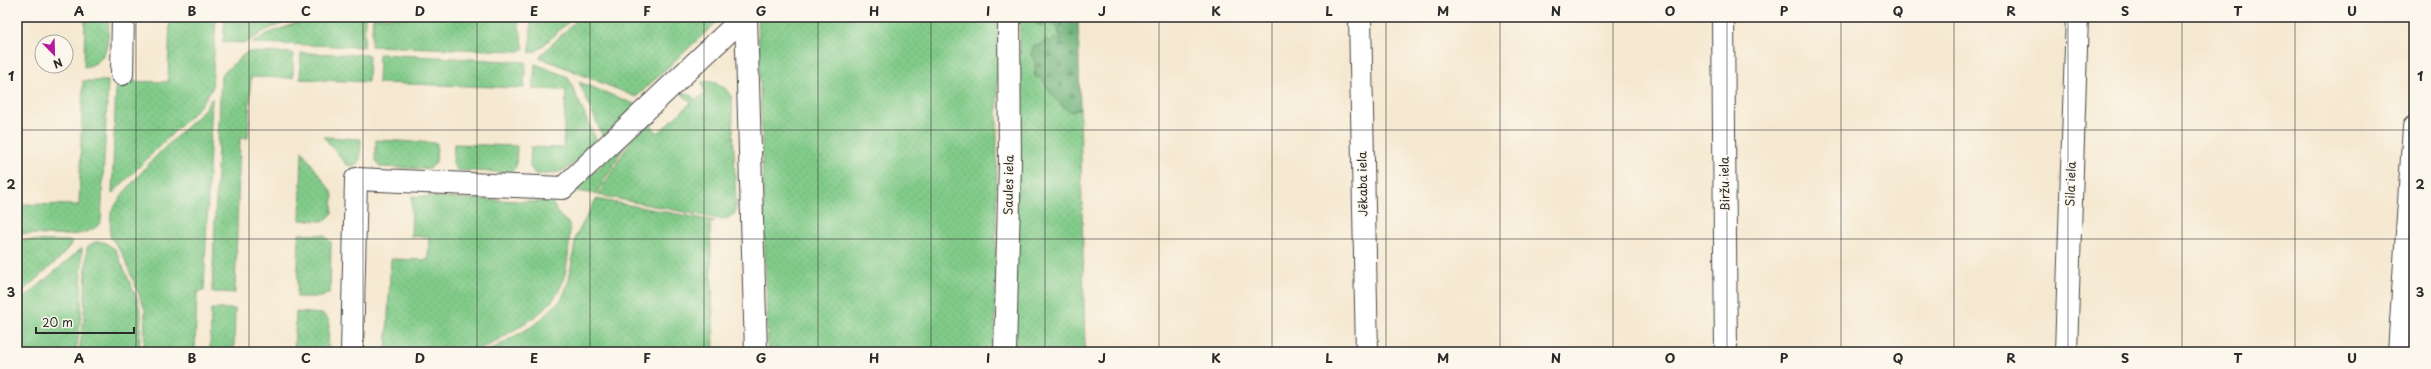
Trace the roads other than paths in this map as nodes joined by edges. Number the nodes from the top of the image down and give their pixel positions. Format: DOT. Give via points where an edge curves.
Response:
graph roads {
  1 [pos="123,17"];
  2 [pos="745,17"];
  3 [pos="1009,17"];
  4 [pos="1360,17"];
  5 [pos="1723,17"];
  6 [pos="2077,17"];
  7 [pos="122,74"];
  8 [pos="2414,127"];
  9 [pos="352,352"];
  10 [pos="756,352"];
  11 [pos="1005,352"];
  12 [pos="1367,352"];
  13 [pos="1726,352"];
  14 [pos="2066,352"];
  15 [pos="2399,352"];
  1 -- 7 [label="street"];
  2 -- 9 [label="street" via="563,188 356,179"];
  2 -- 10 [label="street"];
  3 -- 11 [label="street, Saules iela" via="1010,162"];
  4 -- 12 [label="street, Jēkaba iela"];
  5 -- 13 [label="street, Biržu iela"];
  6 -- 14 [label="street, Sila iela"];
  8 -- 15 [label="street"];
}
